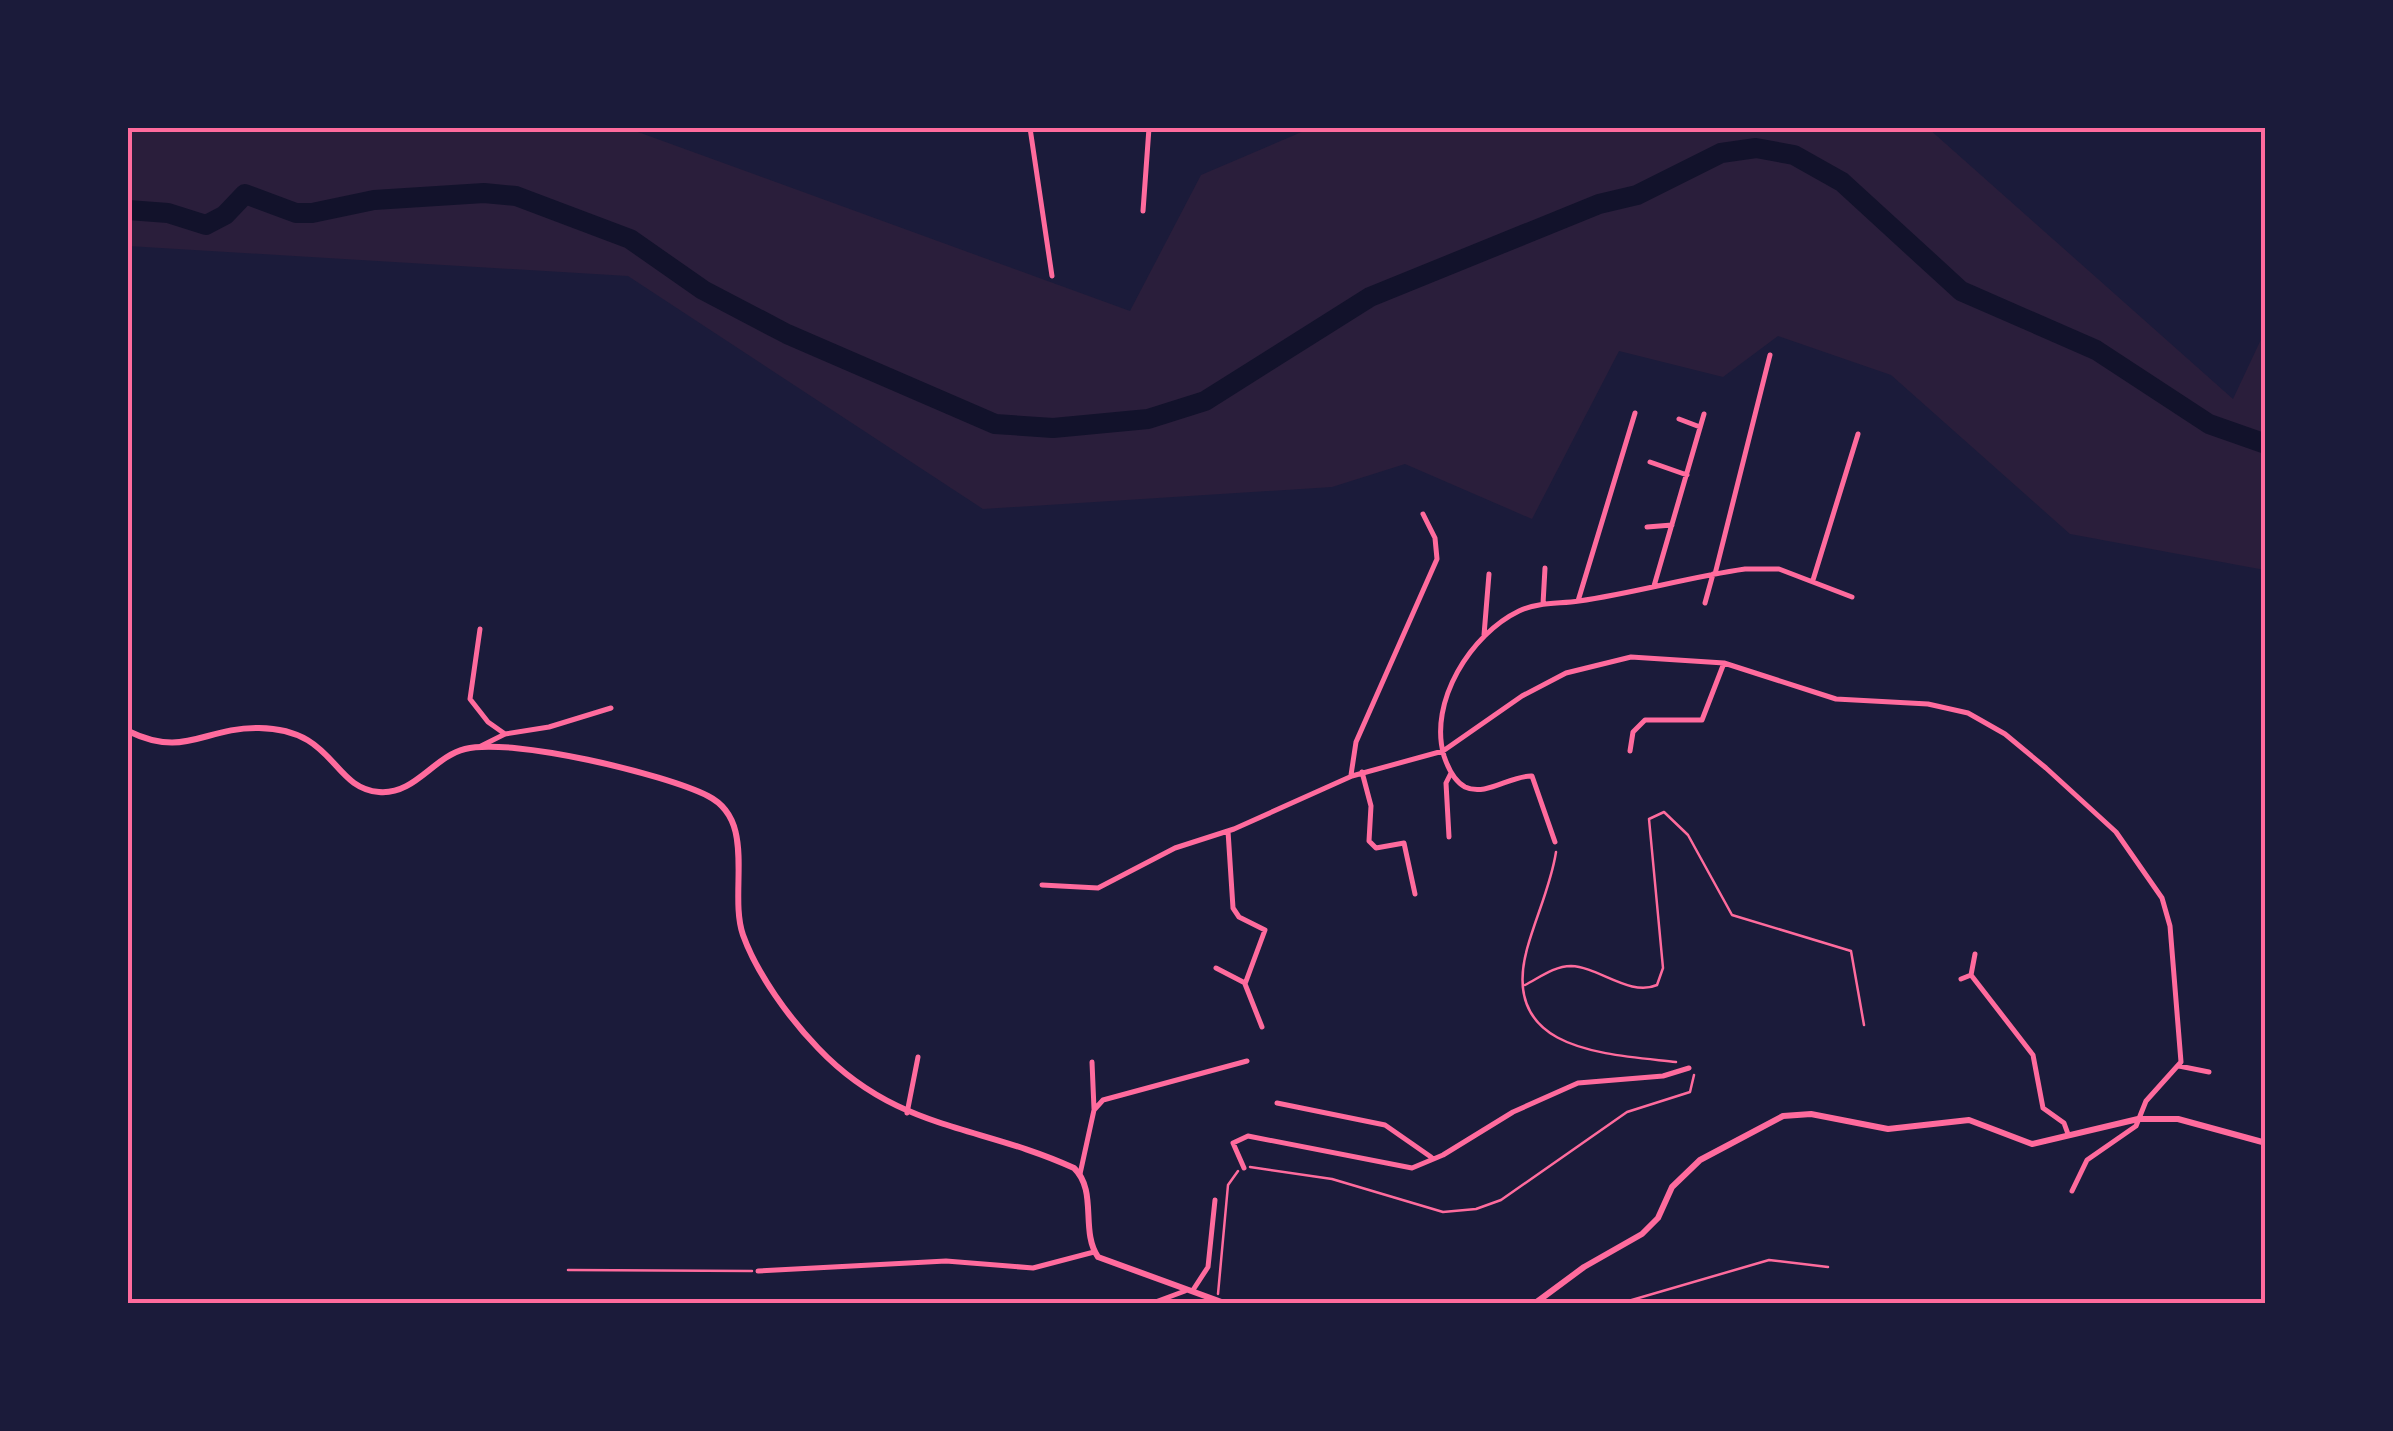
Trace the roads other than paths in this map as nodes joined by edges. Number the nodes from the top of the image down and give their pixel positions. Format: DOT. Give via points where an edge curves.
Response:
graph roads {
  1 [pos="1030,128"];
  2 [pos="1149,128"];
  3 [pos="1143,211"];
  4 [pos="1052,276"];
  5 [pos="1770,355"];
  6 [pos="1635,414"];
  7 [pos="1704,414"];
  8 [pos="1679,418"];
  9 [pos="1700,426"];
  10 [pos="1858,434"];
  11 [pos="1650,462"];
  12 [pos="1688,475"];
  13 [pos="1423,514"];
  14 [pos="1672,525"];
  15 [pos="1647,527"];
  16 [pos="1545,568"];
  17 [pos="1489,574"];
  18 [pos="1714,574"];
  19 [pos="1812,580"];
  20 [pos="1654,586"];
  21 [pos="1852,597"];
  22 [pos="1578,602"];
  23 [pos="1705,603"];
  24 [pos="1543,604"];
  25 [pos="480,629"];
  26 [pos="1484,635"];
  27 [pos="1724,663"];
  28 [pos="611,708"];
  29 [pos="128,731"];
  30 [pos="505,734"];
  31 [pos="478,748"];
  32 [pos="1443,751"];
  33 [pos="1630,751"];
  34 [pos="1362,772"];
  35 [pos="1451,773"];
  36 [pos="1352,776"];
  37 [pos="1228,831"];
  38 [pos="1449,836"];
  39 [pos="1555,842"];
  40 [pos="1042,885"];
  41 [pos="1415,894"];
  42 [pos="1975,954"];
  43 [pos="1216,968"];
  44 [pos="1972,975"];
  45 [pos="1961,979"];
  46 [pos="1245,984"];
  47 [pos="1262,1027"];
  48 [pos="918,1057"];
  49 [pos="1247,1061"];
  50 [pos="1092,1062"];
  51 [pos="2179,1066"];
  52 [pos="1689,1068"];
  53 [pos="2209,1072"];
  54 [pos="1277,1103"];
  55 [pos="1094,1110"];
  56 [pos="907,1113"];
  57 [pos="2138,1119"];
  58 [pos="2068,1134"];
  59 [pos="2266,1143"];
  60 [pos="1432,1157"];
  61 [pos="1244,1168"];
  62 [pos="1080,1174"];
  63 [pos="2072,1191"];
  64 [pos="1216,1200"];
  65 [pos="1094,1252"];
  66 [pos="758,1271"];
  67 [pos="1188,1292"];
  68 [pos="1175,1300"];
  69 [pos="1150,1304"];
  70 [pos="1227,1304"];
  71 [pos="1534,1304"];
  1 -- 4 [label="street"];
  2 -- 3 [label="street"];
  5 -- 18 [label="street"];
  6 -- 22 [label="street"];
  7 -- 9 [label="street"];
  8 -- 9 [label="street"];
  9 -- 12 [label="street"];
  10 -- 19 [label="street"];
  11 -- 12 [label="street"];
  12 -- 14 [label="street"];
  13 -- 36 [label="street" via="1437,559 1356,742"];
  14 -- 15 [label="street"];
  14 -- 20 [label="street"];
  16 -- 24 [label="street"];
  17 -- 26 [label="street"];
  18 -- 19 [label="street" via="1763,568"];
  18 -- 20 [label="street"];
  18 -- 23 [label="street"];
  19 -- 21 [label="street"];
  20 -- 22 [label="street"];
  22 -- 24 [label="street"];
  24 -- 26 [label="street"];
  25 -- 30 [label="street" via="470,698"];
  26 -- 32 [label="street" via="1444,706"];
  27 -- 32 [label="street" via="1632,656 1566,673"];
  27 -- 33 [label="street" via="1706,716 1697,722 1645,720"];
  27 -- 51 [label="street" via="1836,698 1968,713 2058,779 2116,832 2162,898 2180,1014"];
  28 -- 30 [label="street"];
  29 -- 31 [label="street" via="172,746 240,730 290,730 318,744 359,787 379,792 405,788 455,753"];
  30 -- 31 [label="street"];
  31 -- 56 [label="street" via="592,759 724,806 737,837 738,915 752,956 816,1046 864,1090"];
  32 -- 34 [label="street"];
  32 -- 35 [label="street"];
  34 -- 36 [label="street"];
  34 -- 41 [label="street" via="1372,806 1369,841 1376,848 1404,842"];
  35 -- 38 [label="street"];
  35 -- 39 [label="street" via="1474,789 1532,776"];
  36 -- 37 [label="street"];
  37 -- 40 [label="street" via="1175,848 1098,888"];
  37 -- 46 [label="street" via="1233,908 1265,930"];
  42 -- 44 [label="street"];
  43 -- 46 [label="street"];
  44 -- 45 [label="street"];
  44 -- 58 [label="street" via="2034,1055 2043,1108"];
  46 -- 47 [label="street"];
  48 -- 56 [label="street"];
  49 -- 55 [label="street" via="1112,1095"];
  50 -- 55 [label="street"];
  51 -- 53 [label="street"];
  51 -- 57 [label="street"];
  52 -- 60 [label="street" via="1578,1083"];
  54 -- 60 [label="street" via="1385,1125"];
  55 -- 62 [label="street"];
  56 -- 62 [label="street" via="1027,1149"];
  57 -- 58 [label="street"];
  57 -- 59 [label="street" via="2198,1122"];
  57 -- 63 [label="street" via="2088,1160"];
  58 -- 71 [label="street" via="2032,1144 1969,1120 1888,1129 1811,1114 1770,1120 1681,1176 1642,1234"];
  60 -- 61 [label="street" via="1403,1170 1248,1136 1233,1143"];
  62 -- 65 [label="street"];
  64 -- 67 [label="street" via="1208,1267"];
  65 -- 66 [label="street" via="1032,1268 946,1261"];
  65 -- 67 [label="street"];
  67 -- 68 [label="street"];
  67 -- 70 [label="street"];
  68 -- 69 [label="street"];
}
